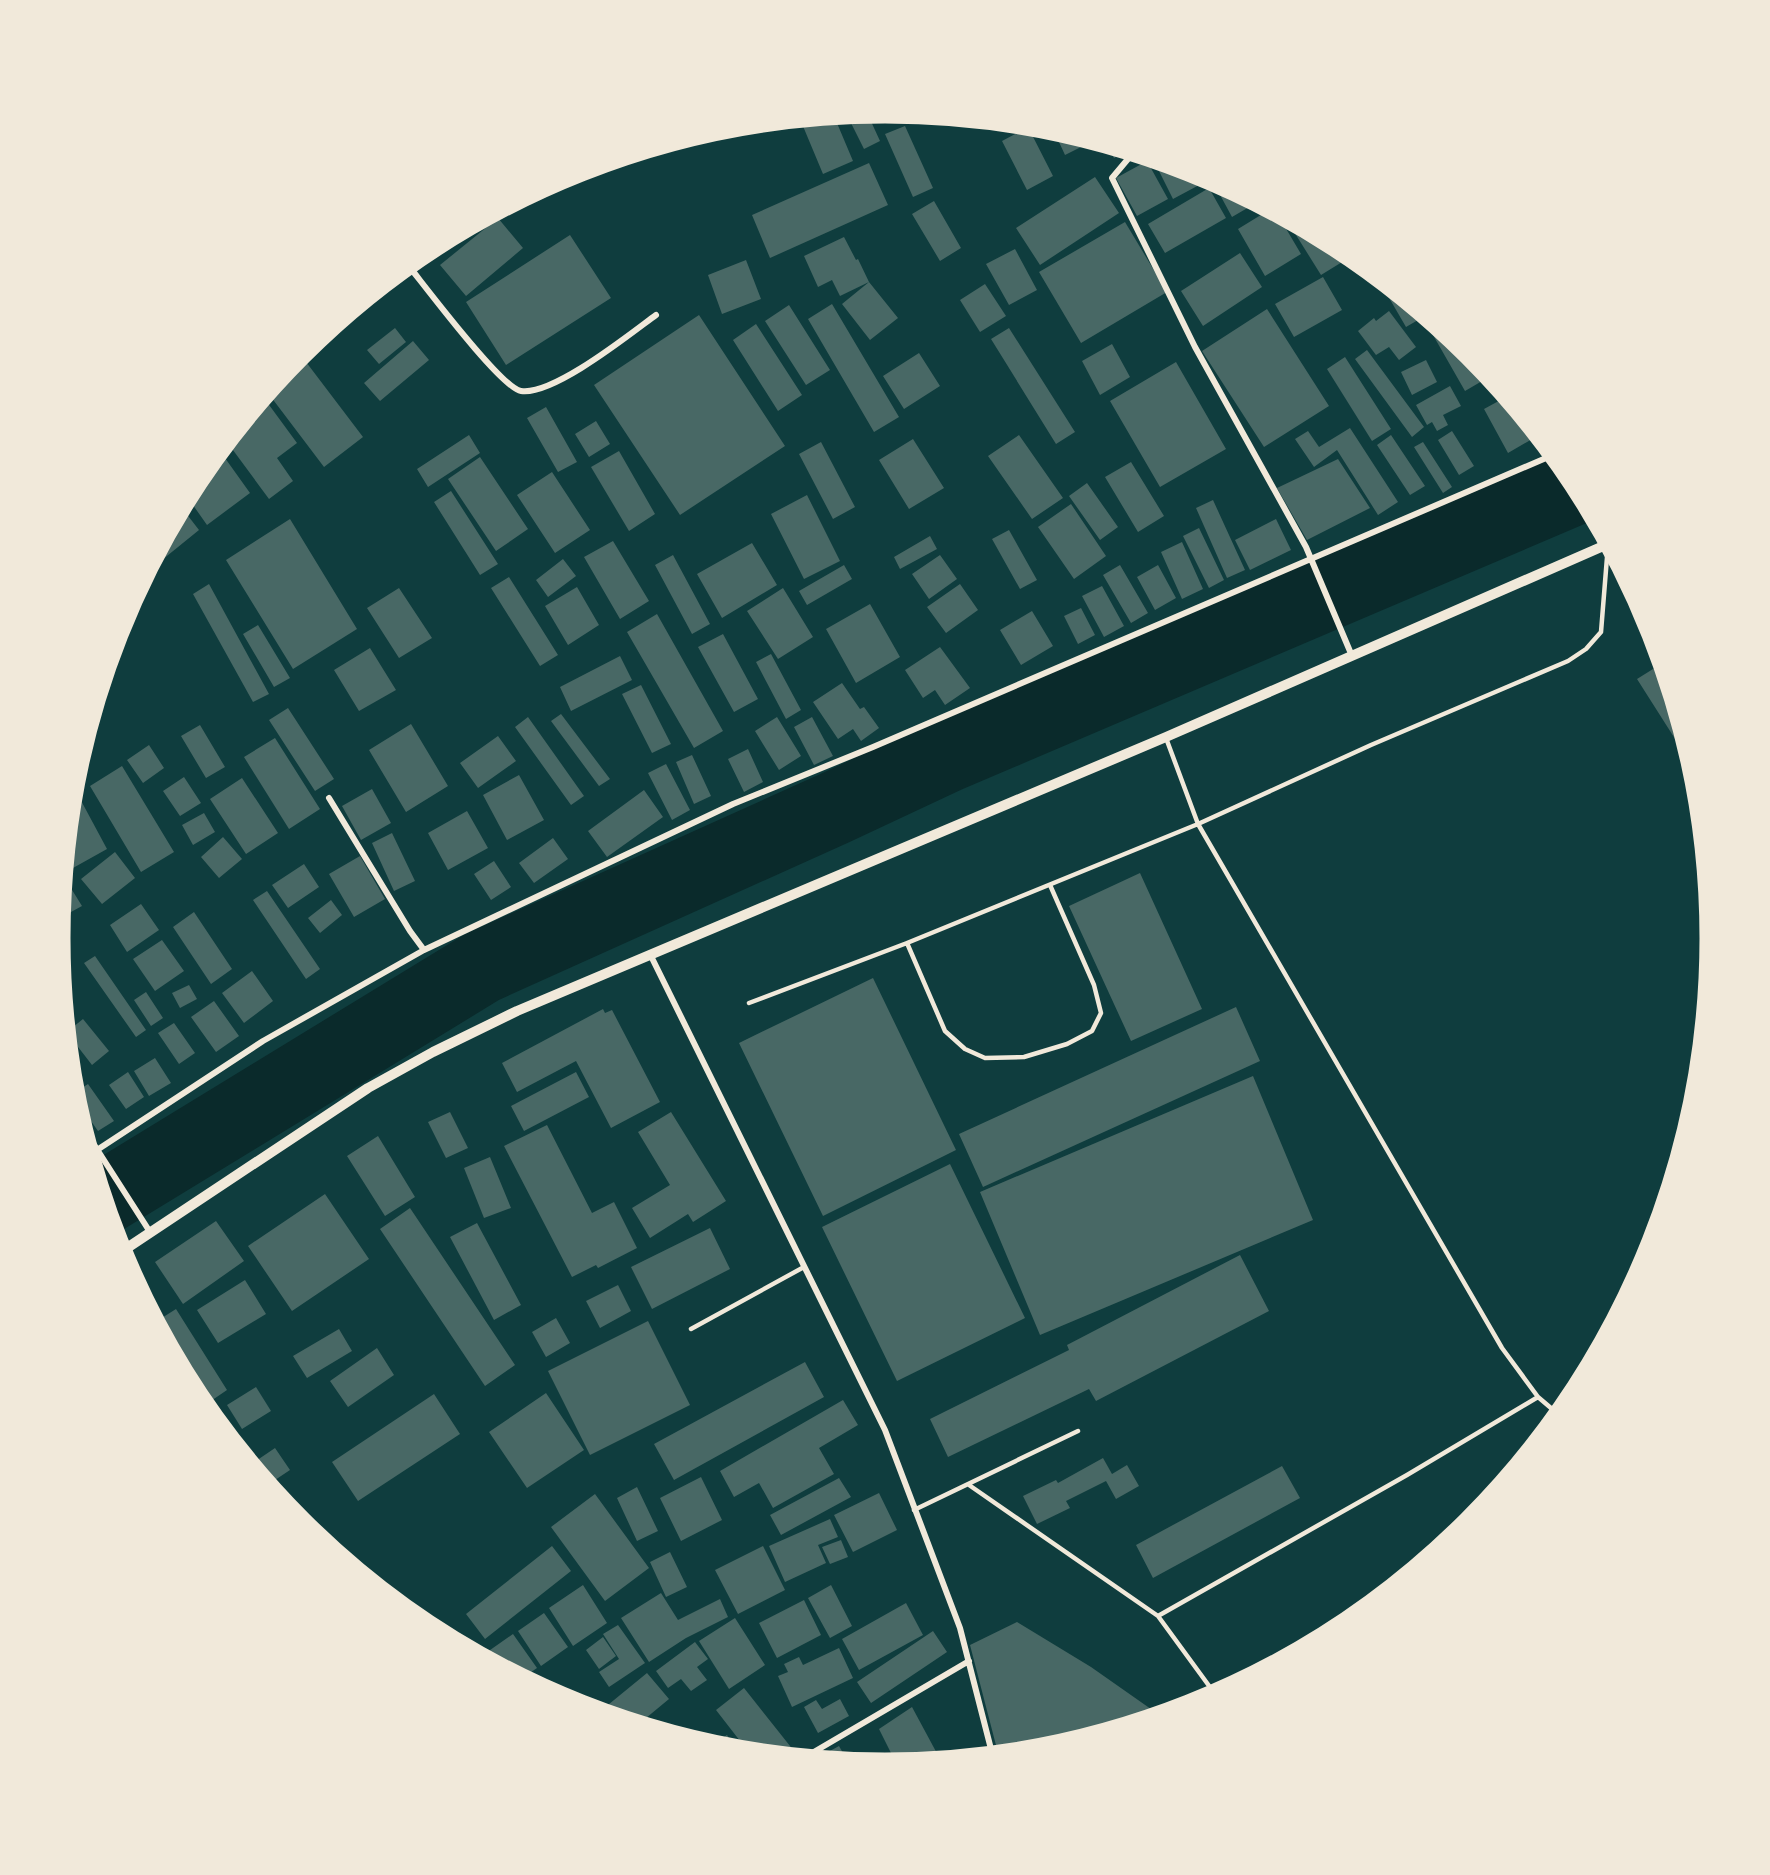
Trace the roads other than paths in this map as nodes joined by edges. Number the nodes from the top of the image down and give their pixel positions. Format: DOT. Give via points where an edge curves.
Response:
graph roads {
  1 [pos="1128,159"];
  2 [pos="414,272"];
  3 [pos="656,315"];
  4 [pos="1545,459"];
  5 [pos="1601,548"];
  6 [pos="1607,558"];
  7 [pos="1312,559"];
  8 [pos="1352,657"];
  9 [pos="1166,737"];
  10 [pos="329,798"];
  11 [pos="1198,824"];
  12 [pos="1050,885"];
  13 [pos="907,943"];
  14 [pos="424,950"];
  15 [pos="650,954"];
  16 [pos="749,1003"];
  17 [pos="97,1150"];
  18 [pos="150,1232"];
  19 [pos="130,1246"];
  20 [pos="804,1267"];
  21 [pos="691,1329"];
  22 [pos="1538,1396"];
  23 [pos="1551,1408"];
  24 [pos="1078,1431"];
  25 [pos="969,1485"];
  26 [pos="914,1510"];
  27 [pos="1158,1616"];
  28 [pos="969,1661"];
  29 [pos="1209,1686"];
  30 [pos="990,1747"];
  31 [pos="816,1751"];
  1 -- 7 [label="street" via="1112,177 1195,347"];
  2 -- 3 [label="street" via="502,380 520,391 537,390 588,365"];
  4 -- 7 [label="street"];
  5 -- 8 [label="street"];
  6 -- 11 [label="lane" via="1601,632 1568,661"];
  7 -- 8 [label="street"];
  7 -- 14 [label="street" via="733,804"];
  8 -- 9 [label="street"];
  9 -- 11 [label="lane"];
  9 -- 15 [label="street"];
  10 -- 14 [label="street"];
  11 -- 12 [label="lane"];
  11 -- 22 [label="lane" via="1502,1348"];
  12 -- 13 [label="lane"];
  12 -- 13 [label="lane" via="1094,986 1101,1014 1092,1031 1067,1044 1024,1057 985,1058 965,1049 945,1031"];
  13 -- 16 [label="lane"];
  14 -- 17 [label="street" via="263,1041"];
  15 -- 18 [label="street" via="517,1011 368,1088"];
  15 -- 20 [label="street"];
  17 -- 18 [label="street"];
  18 -- 19 [label="street"];
  20 -- 21 [label="lane"];
  20 -- 26 [label="street" via="885,1430"];
  22 -- 23 [label="lane"];
  22 -- 27 [label="lane"];
  24 -- 25 [label="lane"];
  25 -- 26 [label="lane"];
  25 -- 27 [label="lane"];
  26 -- 28 [label="street"];
  27 -- 29 [label="lane"];
  28 -- 30 [label="street"];
  28 -- 31 [label="street"];
}
